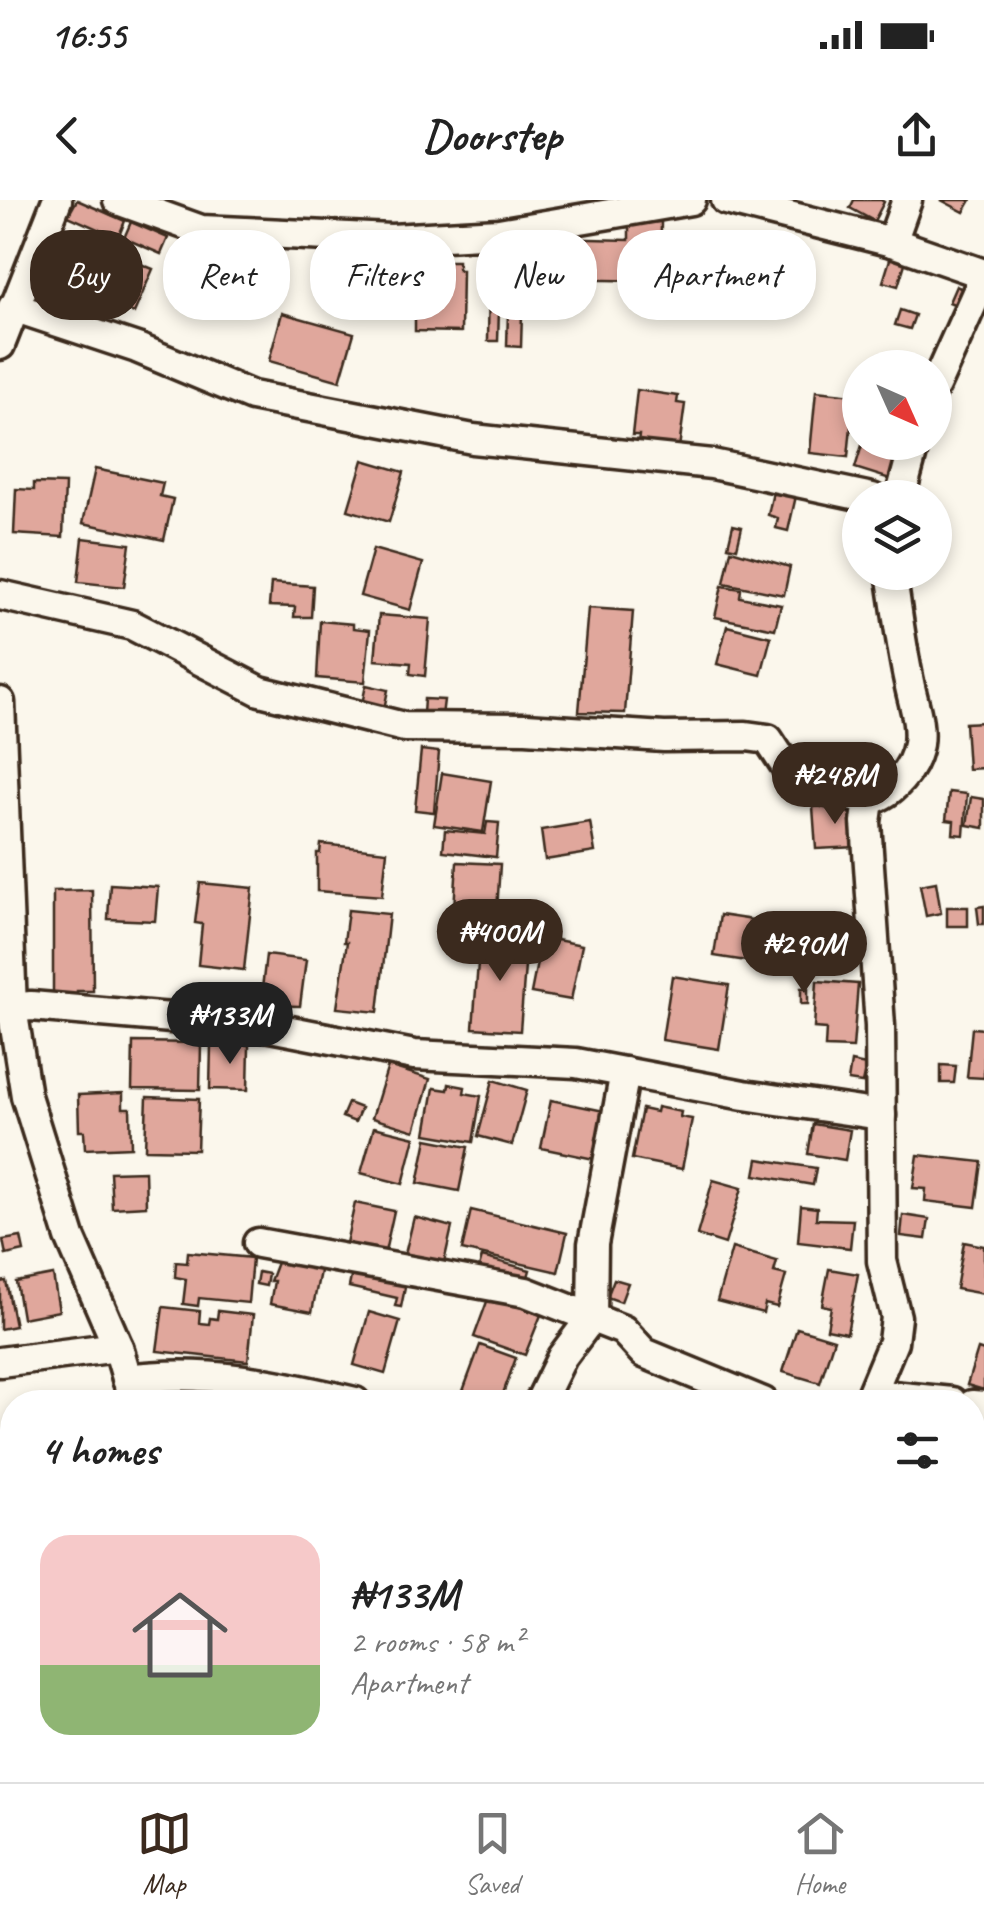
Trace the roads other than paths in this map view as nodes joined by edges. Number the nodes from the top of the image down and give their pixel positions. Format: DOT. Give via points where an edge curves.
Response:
graph roads {
  1 [pos="57,200"];
  2 [pos="118,200"];
  3 [pos="691,200"];
  4 [pos="726,200"];
  5 [pos="907,200"];
  6 [pos="892,242"];
  7 [pos="984,275"];
  8 [pos="13,308"];
  9 [pos="0,345"];
  10 [pos="951,350"];
  11 [pos="842,492"];
  12 [pos="894,590"];
  13 [pos="0,595"];
  14 [pos="0,702"];
  15 [pos="869,800"];
  16 [pos="2,828"];
  17 [pos="12,1008"];
  18 [pos="624,1072"];
  19 [pos="881,1114"];
  20 [pos="258,1243"];
  21 [pos="592,1318"];
  22 [pos="118,1347"];
  23 [pos="0,1362"];
  24 [pos="131,1390"];
  25 [pos="133,1390"];
  26 [pos="302,1390"];
  27 [pos="546,1390"];
  28 [pos="713,1390"];
  29 [pos="873,1390"];
  1 -- 8 [label="street"];
  2 -- 3 [label="street" via="201,230 391,238 499,233"];
  4 -- 6 [label="street"];
  5 -- 6 [label="street"];
  6 -- 7 [label="street"];
  7 -- 10 [label="street"];
  8 -- 9 [label="street"];
  8 -- 11 [label="street" via="137,348 252,396 474,439 712,464"];
  12 -- 15 [label="street" via="918,747 894,788"];
  13 -- 15 [label="street" via="132,625 260,691 404,726 768,739 796,780"];
  14 -- 16 [label="street"];
  15 -- 19 [label="street"];
  16 -- 17 [label="street"];
  17 -- 18 [label="street" via="265,1026 414,1054"];
  17 -- 22 [label="street" via="26,1096 70,1238"];
  18 -- 19 [label="street"];
  18 -- 21 [label="street" via="593,1244"];
  19 -- 29 [label="street" via="882,1261 896,1317"];
  20 -- 21 [label="street" via="526,1292"];
  21 -- 27 [label="street"];
  21 -- 28 [label="street" via="623,1330 644,1353"];
  22 -- 23 [label="street"];
  22 -- 24 [label="street"];
  25 -- 26 [label="street" via="171,1373 250,1378"];
}
